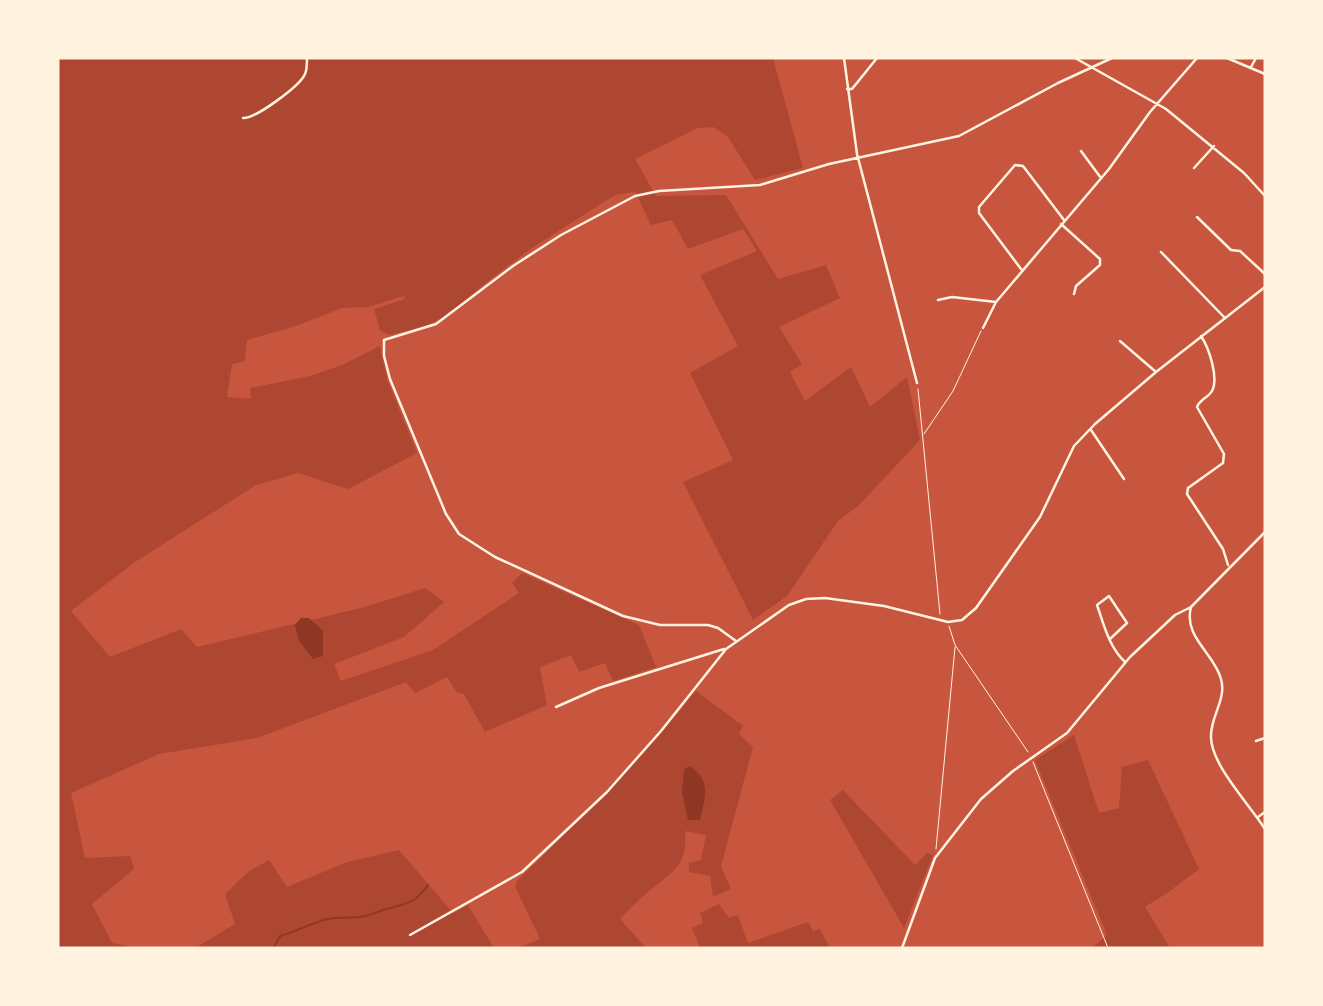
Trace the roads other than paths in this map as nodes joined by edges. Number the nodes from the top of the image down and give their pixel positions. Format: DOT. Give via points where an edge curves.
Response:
graph roads {
  1 [pos="307,58"];
  2 [pos="844,58"];
  3 [pos="877,58"];
  4 [pos="1075,58"];
  5 [pos="1112,58"];
  6 [pos="1197,58"];
  7 [pos="1227,58"];
  8 [pos="1256,58"];
  9 [pos="1250,68"];
  10 [pos="1093,69"];
  11 [pos="1265,74"];
  12 [pos="847,89"];
  13 [pos="1158,104"];
  14 [pos="243,118"];
  15 [pos="1214,146"];
  16 [pos="1081,151"];
  17 [pos="859,158"];
  18 [pos="1194,167"];
  19 [pos="1101,178"];
  20 [pos="1265,196"];
  21 [pos="1197,217"];
  22 [pos="1064,220"];
  23 [pos="1061,224"];
  24 [pos="1161,253"];
  25 [pos="1022,270"];
  26 [pos="1265,274"];
  27 [pos="1265,287"];
  28 [pos="1074,294"];
  29 [pos="938,300"];
  30 [pos="996,302"];
  31 [pos="1224,317"];
  32 [pos="983,328"];
  33 [pos="1201,336"];
  34 [pos="1120,341"];
  35 [pos="1156,372"];
  36 [pos="917,383"];
  37 [pos="1090,429"];
  38 [pos="1124,479"];
  39 [pos="1265,533"];
  40 [pos="1229,567"];
  41 [pos="1191,607"];
  42 [pos="1110,639"];
  43 [pos="736,641"];
  44 [pos="726,649"];
  45 [pos="1125,662"];
  46 [pos="555,707"];
  47 [pos="1265,738"];
  48 [pos="1256,741"];
  49 [pos="1265,811"];
  50 [pos="1258,817"];
  51 [pos="1265,828"];
  52 [pos="410,935"];
  53 [pos="902,948"];
  1 -- 14 [label="street" via="305,75 296,85 256,116"];
  2 -- 12 [label="street"];
  3 -- 12 [label="street" via="852,89"];
  4 -- 10 [label="street"];
  5 -- 10 [label="street"];
  6 -- 13 [label="street"];
  7 -- 9 [label="street"];
  8 -- 9 [label="street"];
  9 -- 11 [label="street"];
  10 -- 13 [label="street"];
  10 -- 17 [label="street" via="959,136"];
  12 -- 17 [label="street"];
  13 -- 15 [label="street"];
  13 -- 19 [label="street"];
  15 -- 18 [label="street"];
  15 -- 20 [label="street"];
  16 -- 19 [label="street"];
  17 -- 36 [label="street"];
  17 -- 43 [label="street" via="760,185 635,196 561,235 436,324 384,340 390,379 446,514 460,534 495,557 623,616 660,625 708,625"];
  19 -- 22 [label="street"];
  21 -- 26 [label="street"];
  22 -- 23 [label="street"];
  22 -- 25 [label="street" via="1023,166 1015,165 979,207 979,213"];
  23 -- 25 [label="street"];
  23 -- 28 [label="street" via="1100,259 1100,265 1076,286"];
  24 -- 31 [label="street"];
  25 -- 30 [label="street"];
  27 -- 31 [label="street"];
  29 -- 30 [label="street"];
  30 -- 32 [label="street"];
  31 -- 33 [label="street"];
  33 -- 35 [label="street"];
  33 -- 40 [label="street" via="1212,362 1214,387 1197,407 1224,454 1223,463 1188,488 1187,495 1223,549"];
  34 -- 35 [label="street"];
  35 -- 37 [label="street"];
  37 -- 38 [label="street"];
  37 -- 43 [label="street" via="1074,446 1040,517 976,608 962,620 948,622 884,606 806,599 789,605"];
  39 -- 40 [label="street"];
  40 -- 41 [label="street"];
  41 -- 45 [label="street" via="1175,615"];
  41 -- 50 [label="street" via="1190,627 1223,689 1212,727 1212,746"];
  42 -- 42 [label="street" via="1097,605 1109,596 1127,623"];
  42 -- 45 [label="street"];
  43 -- 44 [label="street"];
  44 -- 46 [label="street" via="600,688"];
  44 -- 52 [label="street" via="607,792 522,872"];
  45 -- 53 [label="street" via="1073,727 981,799 935,858"];
  47 -- 48 [label="street"];
  49 -- 50 [label="street"];
  50 -- 51 [label="street"];
}
